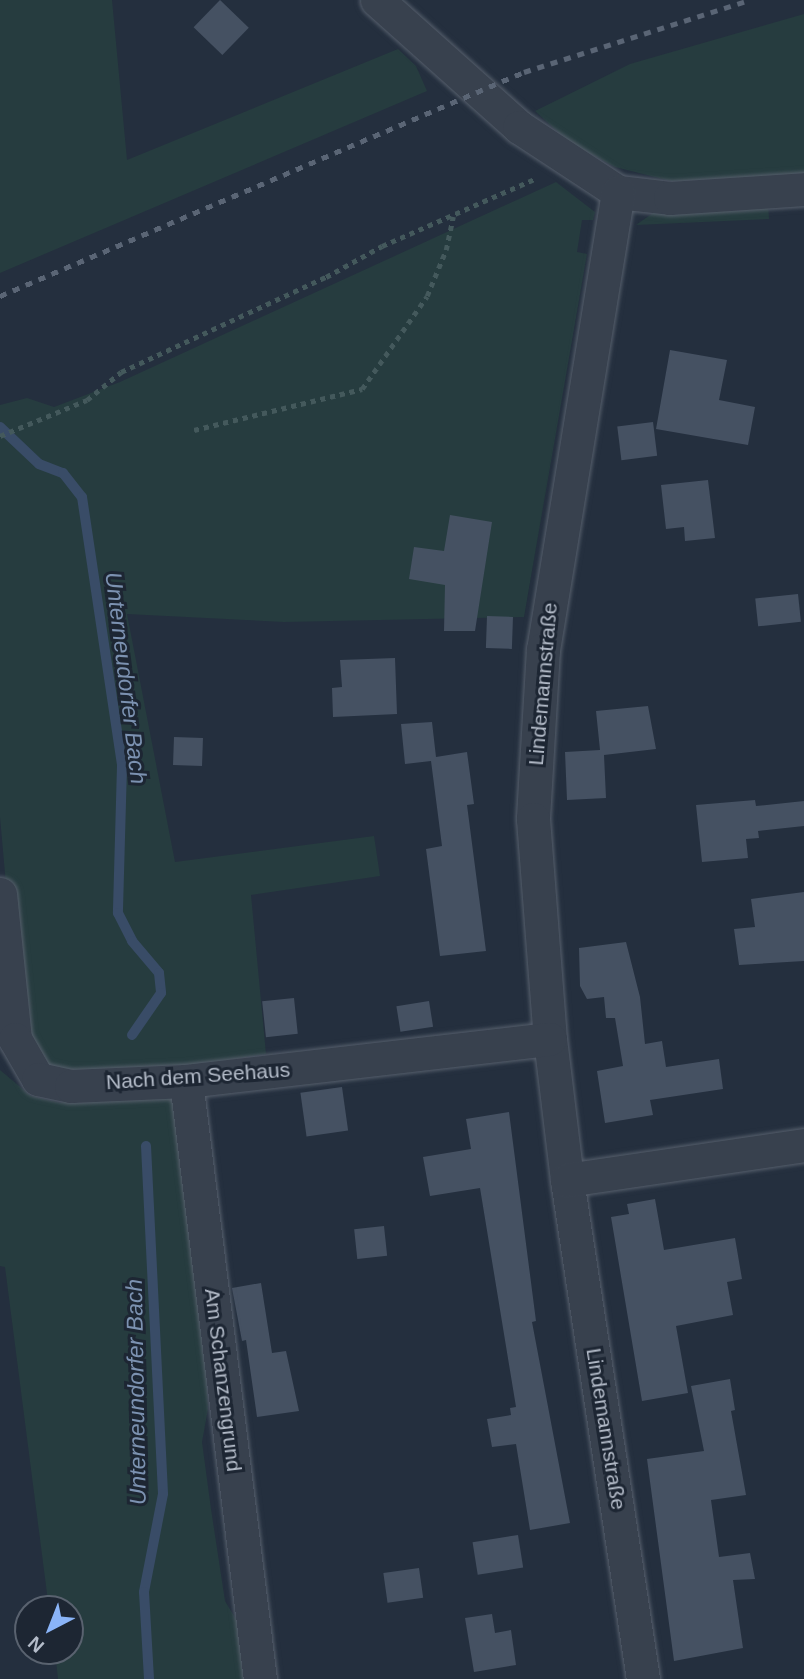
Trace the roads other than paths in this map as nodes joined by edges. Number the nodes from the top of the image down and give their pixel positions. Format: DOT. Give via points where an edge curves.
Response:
graph roads {
  1 [pos="377,0"];
  2 [pos="804,189"];
  3 [pos="618,192"];
  4 [pos="0,894"];
  5 [pos="550,1039"];
  6 [pos="186,1082"];
  7 [pos="804,1145"];
  8 [pos="567,1180"];
  9 [pos="260,1679"];
  10 [pos="643,1679"];
  1 -- 3 [label="street" via="519,127"];
  2 -- 3 [label="street" via="670,198"];
  3 -- 5 [label="street, Lindemannstraße" via="544,649 533,819"];
  4 -- 6 [label="street, Nach dem Seehaus" via="15,1039 38,1079 71,1086"];
  5 -- 6 [label="street, Nach dem Seehaus"];
  5 -- 8 [label="street, Lindemannstraße"];
  6 -- 9 [label="street, Am Schanzengrund"];
  7 -- 8 [label="street"];
  8 -- 10 [label="street, Lindemannstraße"];
}
